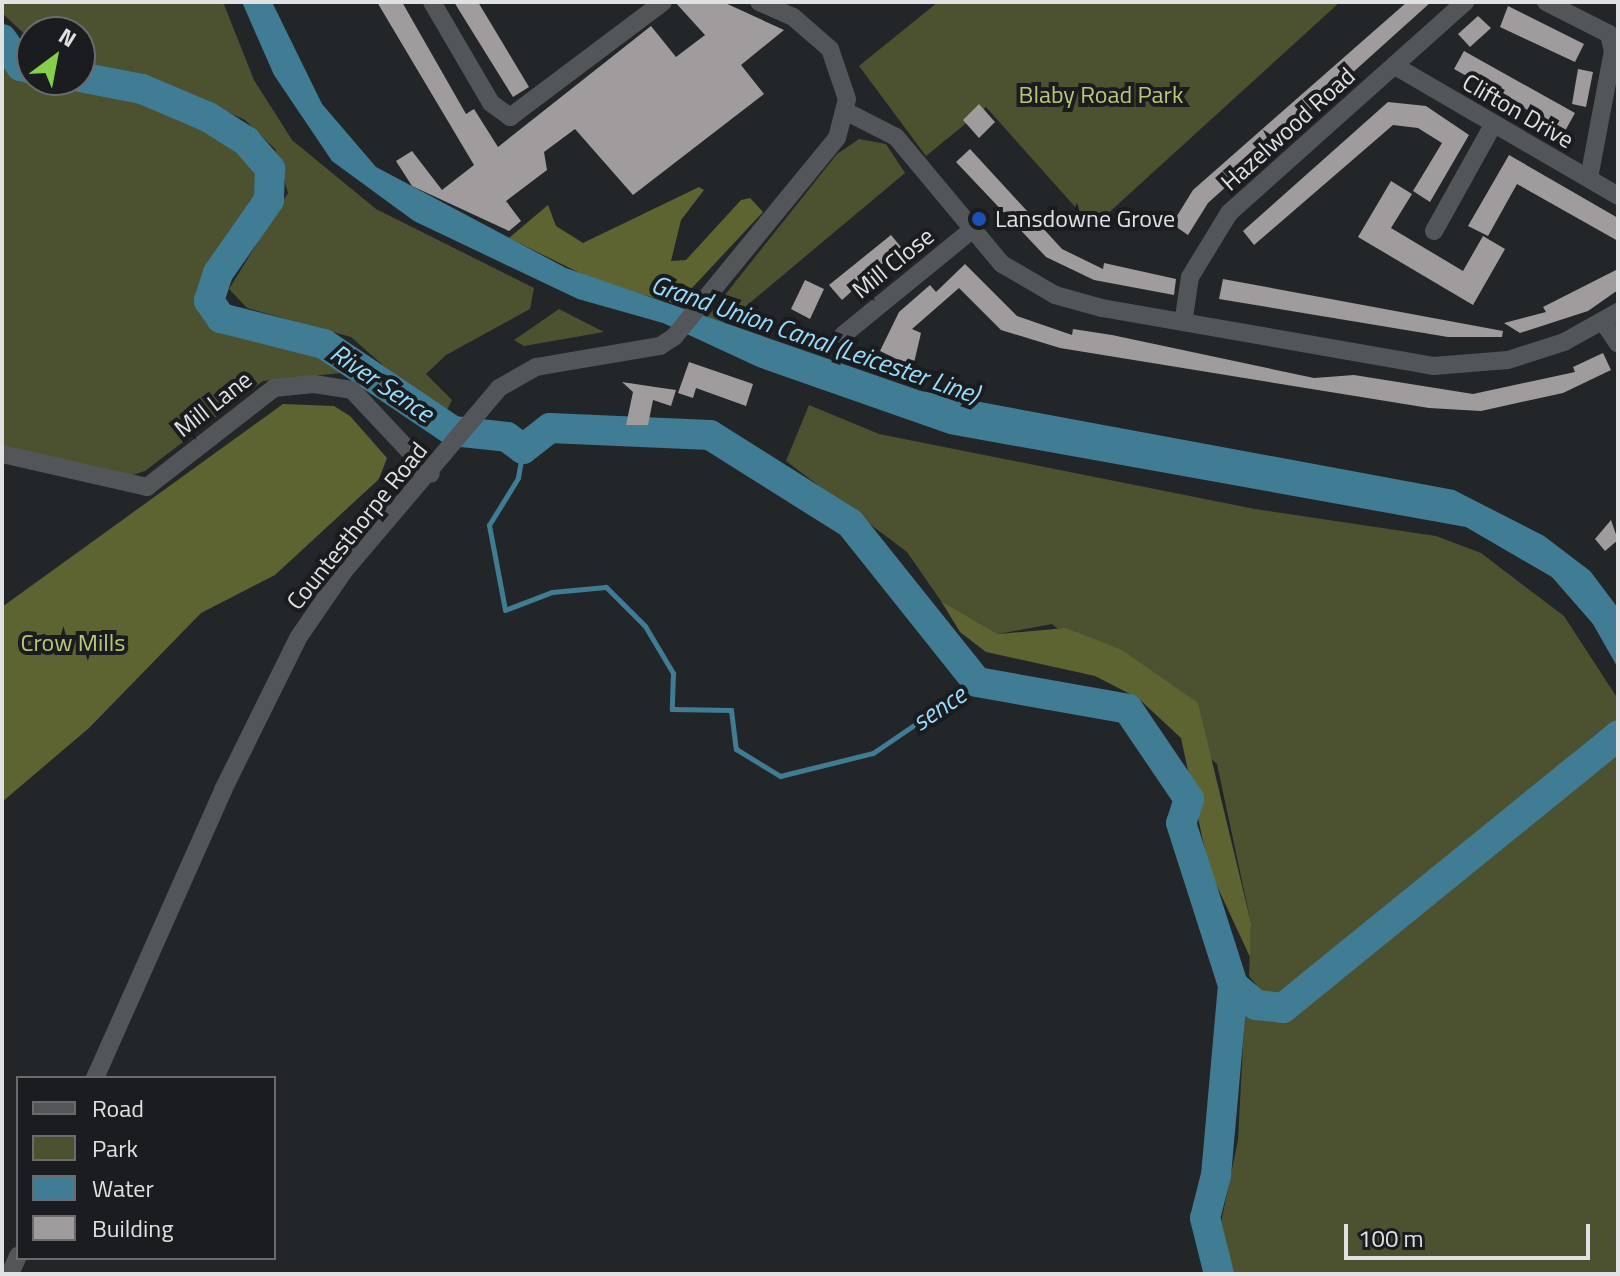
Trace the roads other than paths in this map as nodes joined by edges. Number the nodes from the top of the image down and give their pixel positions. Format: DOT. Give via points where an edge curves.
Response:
graph roads {
  1 [pos="432,2"];
  2 [pos="663,2"];
  3 [pos="759,2"];
  4 [pos="1465,2"];
  5 [pos="1546,2"];
  6 [pos="1395,66"];
  7 [pos="847,112"];
  8 [pos="1493,125"];
  9 [pos="1589,178"];
  10 [pos="1618,196"];
  11 [pos="973,229"];
  12 [pos="1434,231"];
  13 [pos="1184,317"];
  14 [pos="1611,317"];
  15 [pos="843,335"];
  16 [pos="1618,344"];
  17 [pos="2,454"];
  18 [pos="431,474"];
  19 [pos="96,1076"];
  1 -- 2 [label="street" via="491,103 510,117"];
  3 -- 7 [label="street" via="793,17 830,49 846,86"];
  4 -- 6 [label="street, Hazelwood Road"];
  5 -- 9 [label="street" via="1609,34 1613,51"];
  6 -- 8 [label="street, Clifton Drive"];
  6 -- 13 [label="street, Hazelwood Road" via="1229,213 1200,255"];
  7 -- 11 [label="street" via="896,137"];
  7 -- 18 [label="street, Countesthorpe Road" via="818,164 674,337 536,367 479,408"];
  8 -- 9 [label="street, Clifton Drive"];
  8 -- 12 [label="street"];
  9 -- 10 [label="street, Clifton Drive"];
  11 -- 13 [label="street" via="1002,264 1055,295"];
  11 -- 15 [label="street, Mill Close"];
  13 -- 14 [label="street" via="1433,366 1508,360"];
  14 -- 16 [label="street"];
  17 -- 18 [label="street, Mill Lane" via="147,487 274,388 314,384 352,390"];
  18 -- 19 [label="street, Countesthorpe Road" via="344,571 298,638"];
}
